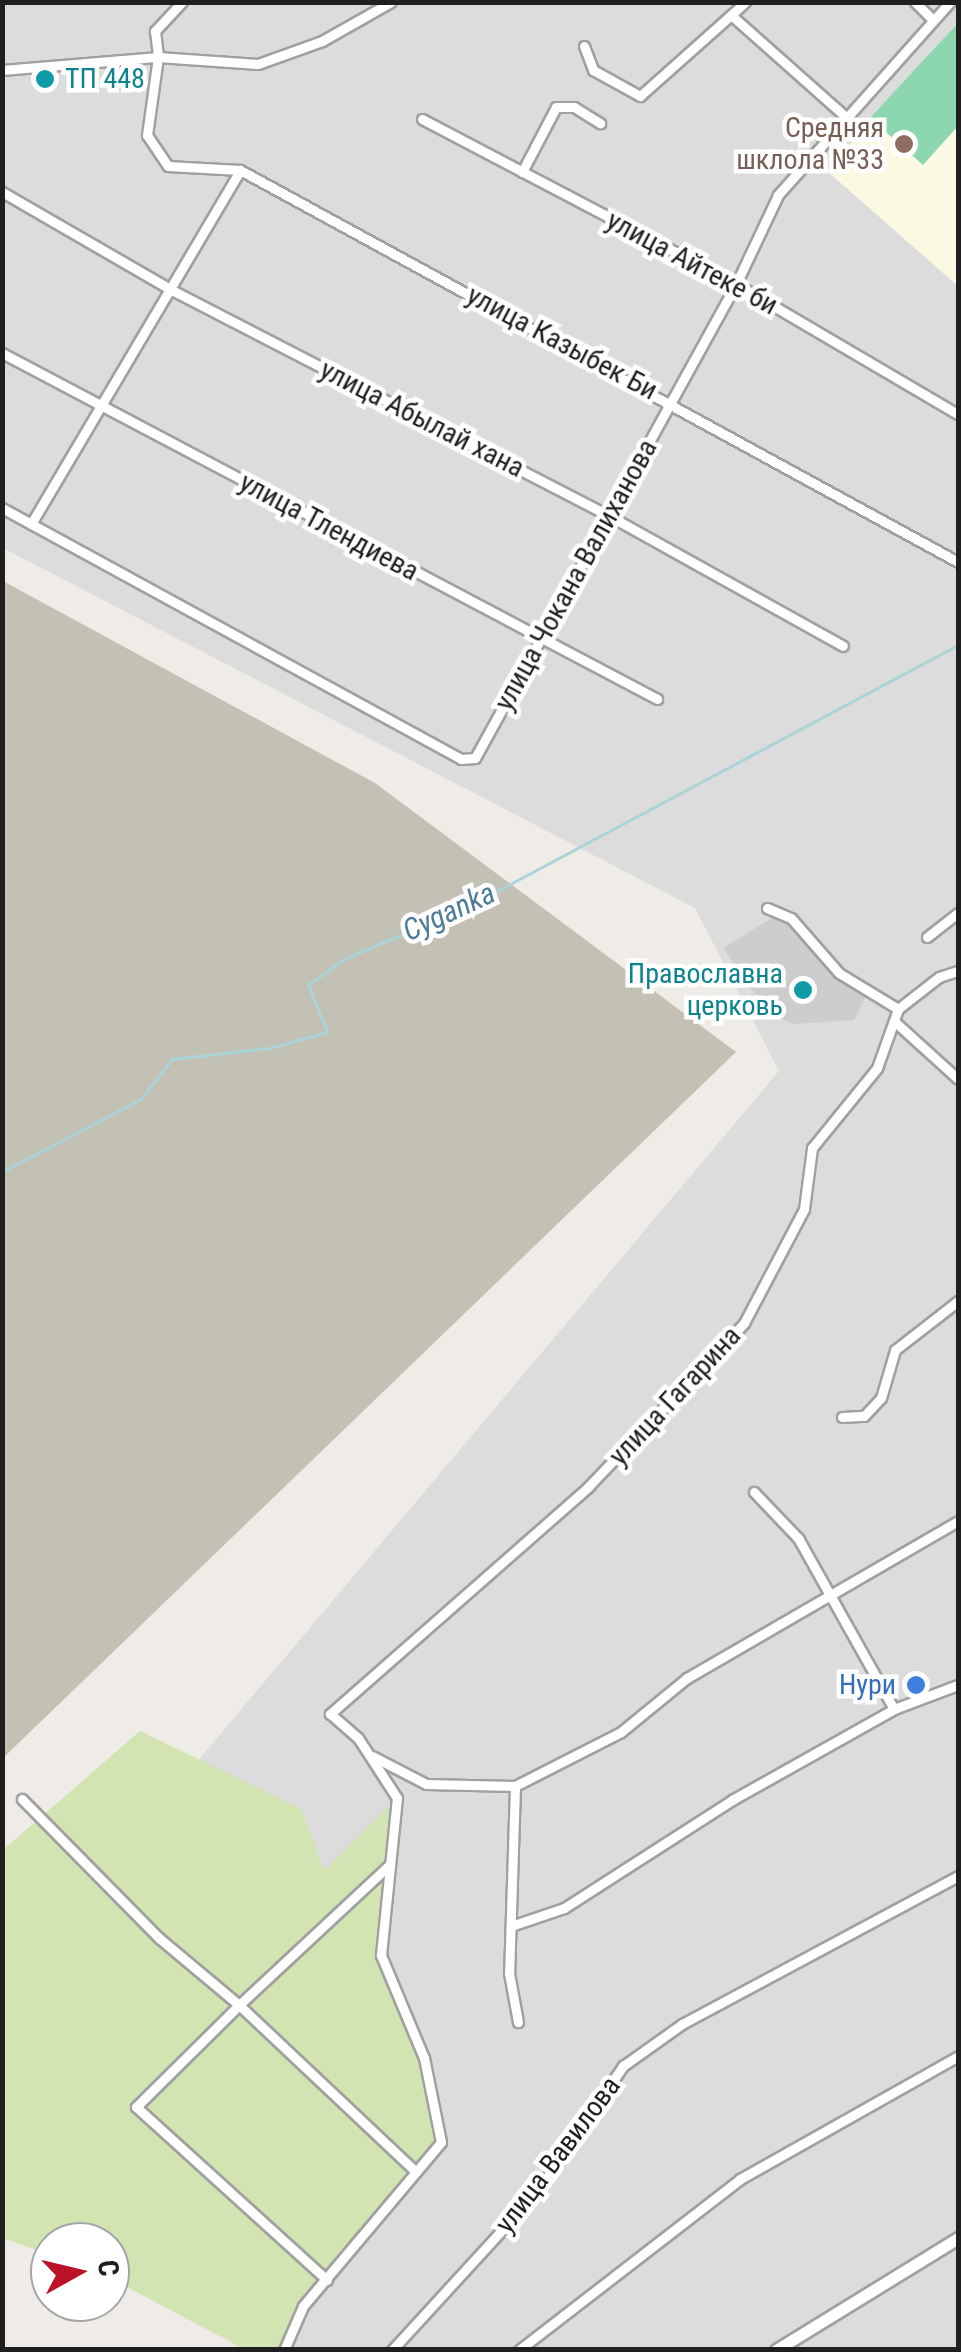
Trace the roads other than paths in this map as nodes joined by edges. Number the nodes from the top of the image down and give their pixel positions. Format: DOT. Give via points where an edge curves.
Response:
graph roads {
  1 [pos="182,2"];
  2 [pos="391,2"];
  3 [pos="746,2"];
  4 [pos="915,2"];
  5 [pos="950,2"];
  6 [pos="731,15"];
  7 [pos="933,20"];
  8 [pos="584,46"];
  9 [pos="158,57"];
  10 [pos="2,70"];
  11 [pos="846,117"];
  12 [pos="422,119"];
  13 [pos="600,124"];
  14 [pos="240,170"];
  15 [pos="522,172"];
  16 [pos="2,192"];
  17 [pos="736,284"];
  18 [pos="168,288"];
  19 [pos="2,353"];
  20 [pos="672,402"];
  21 [pos="104,408"];
  22 [pos="958,414"];
  23 [pos="2,508"];
  24 [pos="606,514"];
  25 [pos="31,524"];
  26 [pos="958,562"];
  27 [pos="539,638"];
  28 [pos="843,646"];
  29 [pos="657,699"];
  30 [pos="767,908"];
  31 [pos="958,913"];
  32 [pos="927,938"];
  33 [pos="958,971"];
  34 [pos="898,1010"];
  35 [pos="894,1021"];
  36 [pos="958,1079"];
  37 [pos="958,1301"];
  38 [pos="842,1416"];
  39 [pos="754,1492"];
  40 [pos="958,1521"];
  41 [pos="833,1592"];
  42 [pos="958,1685"];
  43 [pos="894,1709"];
  44 [pos="368,1754"];
  45 [pos="515,1786"];
  46 [pos="22,1798"];
  47 [pos="389,1866"];
  48 [pos="958,1876"];
  49 [pos="511,1926"];
  50 [pos="238,2005"];
  51 [pos="518,2022"];
  52 [pos="958,2056"];
  53 [pos="416,2172"];
  54 [pos="958,2238"];
  55 [pos="327,2280"];
  56 [pos="284,2350"];
  57 [pos="392,2350"];
  58 [pos="519,2350"];
  59 [pos="776,2350"];
  1 -- 9 [label="street" via="154,32"];
  2 -- 9 [label="street" via="322,41 258,64"];
  3 -- 6 [label="street"];
  4 -- 7 [label="street"];
  5 -- 7 [label="street, улица Чокана Валиханова"];
  6 -- 8 [label="street" via="640,96 592,70"];
  6 -- 11 [label="street"];
  7 -- 11 [label="street, улица Чокана Валиханова"];
  9 -- 10 [label="street"];
  9 -- 14 [label="street, улица Казыбек Би" via="147,135 156,158 168,166"];
  11 -- 17 [label="street, улица Чокана Валиханова" via="778,195"];
  12 -- 15 [label="street, улица Айтеке би"];
  13 -- 15 [label="street" via="574,107 556,107"];
  14 -- 18 [label="street"];
  14 -- 20 [label="street, улица Казыбек Би"];
  15 -- 17 [label="street, улица Айтеке би"];
  16 -- 18 [label="street, улица Абылай хана"];
  17 -- 20 [label="street, улица Чокана Валиханова"];
  17 -- 22 [label="street, улица Айтеке би"];
  18 -- 21 [label="street"];
  18 -- 24 [label="street, улица Абылай хана"];
  19 -- 21 [label="street, улица Тлендиева"];
  20 -- 24 [label="street, улица Чокана Валиханова"];
  20 -- 26 [label="street, улица Казыбек Би"];
  21 -- 25 [label="street"];
  21 -- 27 [label="street, улица Тлендиева"];
  23 -- 25 [label="street"];
  24 -- 27 [label="street, улица Чокана Валиханова"];
  24 -- 28 [label="street, улица Абылай хана"];
  25 -- 27 [label="street, улица Чокана Валиханова" via="461,759 475,758"];
  27 -- 29 [label="street, улица Тлендиева"];
  30 -- 34 [label="street" via="791,918 839,973"];
  31 -- 32 [label="street"];
  33 -- 34 [label="street" via="939,977"];
  34 -- 35 [label="street, улица Гагарина"];
  35 -- 36 [label="street"];
  35 -- 44 [label="street, улица Гагарина" via="877,1068 812,1148 804,1209 744,1323 588,1487 330,1714"];
  37 -- 38 [label="street" via="896,1350 880,1398 864,1416"];
  39 -- 41 [label="street" via="798,1538"];
  40 -- 41 [label="street"];
  41 -- 43 [label="street"];
  41 -- 45 [label="street" via="688,1678 621,1732"];
  42 -- 43 [label="street"];
  43 -- 49 [label="street" via="650,1849 564,1908"];
  44 -- 45 [label="street" via="426,1784"];
  44 -- 47 [label="street" via="398,1798"];
  45 -- 49 [label="street"];
  46 -- 50 [label="street" via="159,1938"];
  47 -- 50 [label="street"];
  47 -- 53 [label="street" via="382,1955 424,2058 441,2142"];
  48 -- 57 [label="street, улица Вавилова" via="682,2024 624,2066 538,2192"];
  49 -- 51 [label="street"];
  50 -- 53 [label="street"];
  50 -- 55 [label="street" via="136,2106"];
  52 -- 58 [label="street" via="740,2179"];
  53 -- 55 [label="street"];
  54 -- 59 [label="street"];
  55 -- 56 [label="street" via="303,2306"];
}
